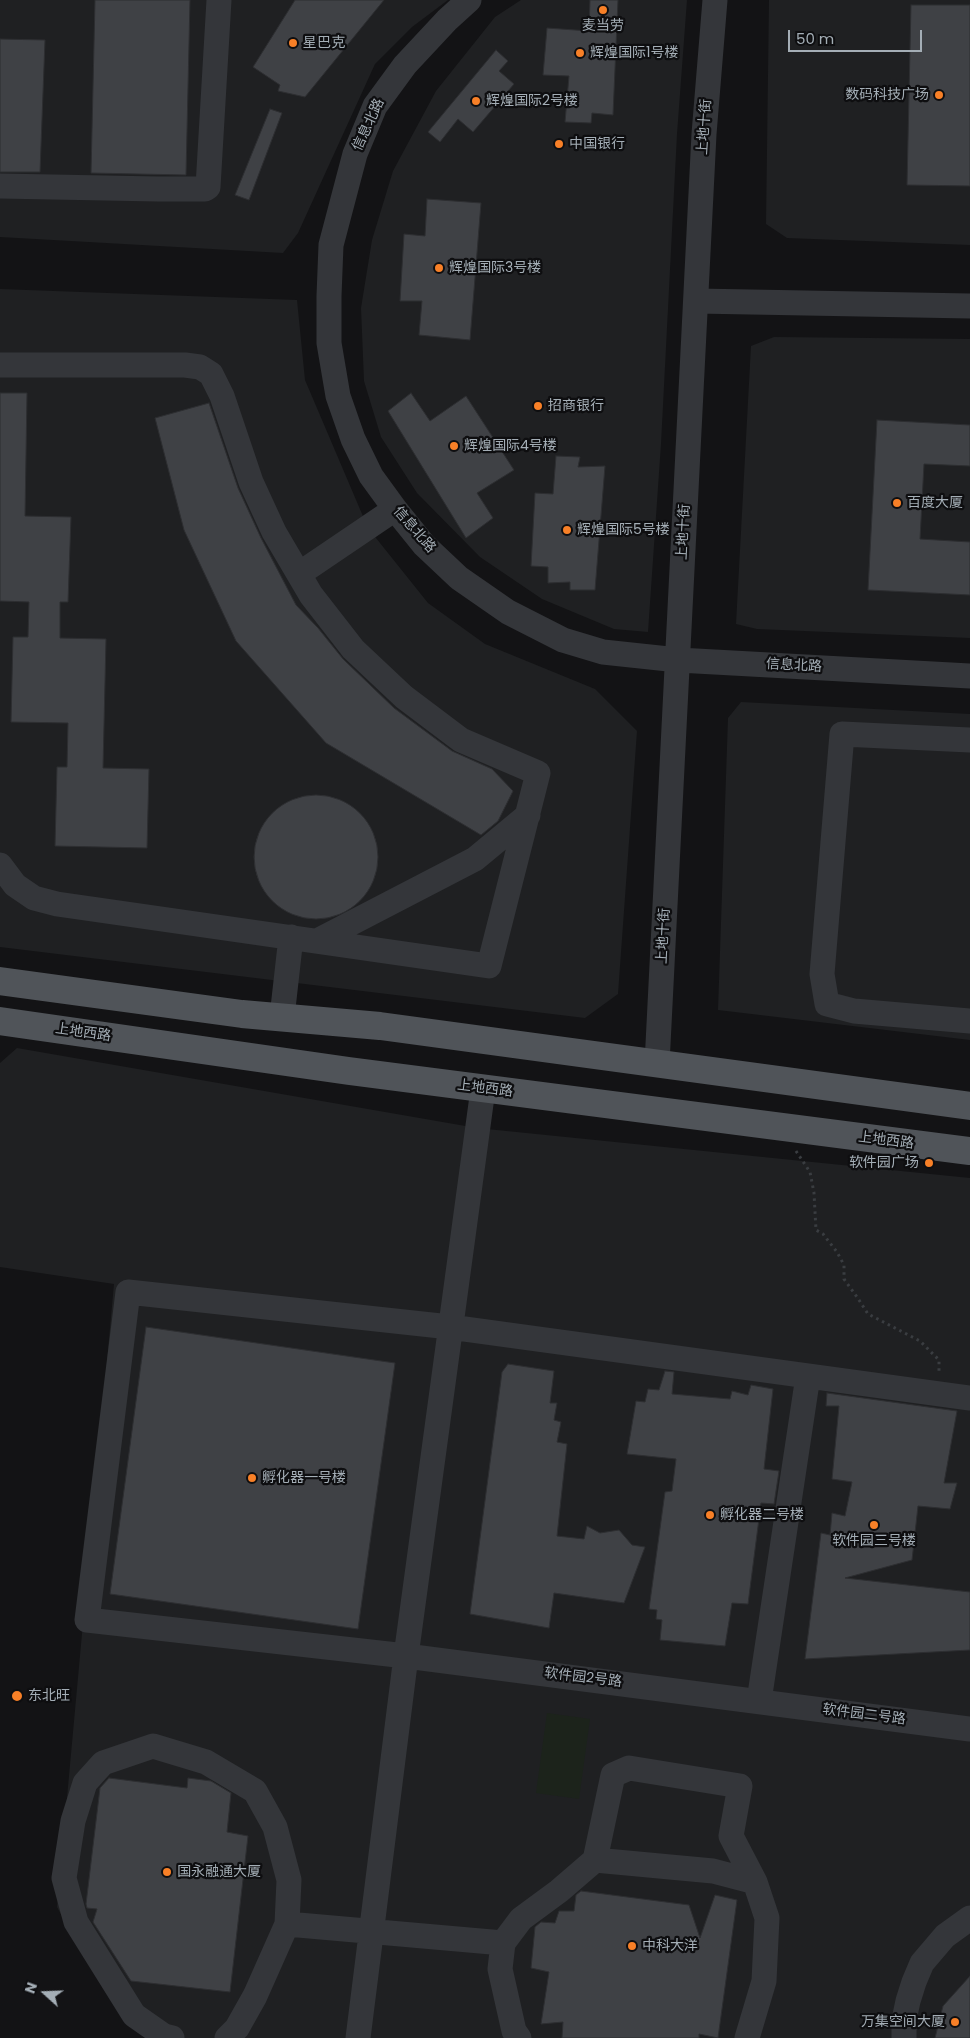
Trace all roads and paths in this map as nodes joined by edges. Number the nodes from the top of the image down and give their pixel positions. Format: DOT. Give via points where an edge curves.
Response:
graph roads {
  1 [pos="219,0"];
  2 [pos="469,0"];
  3 [pos="715,0"];
  4 [pos="0,186"];
  5 [pos="696,301"];
  6 [pos="970,306"];
  7 [pos="0,365"];
  8 [pos="395,509"];
  9 [pos="299,574"];
  10 [pos="678,660"];
  11 [pos="970,676"];
  12 [pos="970,740"];
  13 [pos="528,814"];
  14 [pos="0,865"];
  15 [pos="291,937"];
  16 [pos="317,941"];
  17 [pos="0,981"];
  18 [pos="282,1017"];
  19 [pos="0,1021"];
  20 [pos="970,1021"];
  21 [pos="657,1064"];
  22 [pos="483,1089"];
  23 [pos="970,1106"];
  24 [pos="793,1149"];
  25 [pos="970,1151"];
  26 [pos="450,1327"];
  27 [pos="808,1376"];
  28 [pos="936,1393"];
  29 [pos="970,1398"];
  30 [pos="406,1656"];
  31 [pos="759,1701"];
  32 [pos="970,1729"];
  33 [pos="595,1860"];
  34 [pos="755,1882"];
  35 [pos="970,1918"];
  36 [pos="288,1924"];
  37 [pos="371,1933"];
  38 [pos="503,1943"];
  39 [pos="172,2038"];
  40 [pos="227,2038"];
  41 [pos="358,2038"];
  42 [pos="519,2038"];
  43 [pos="747,2038"];
  44 [pos="904,2038"];
  1 -- 4 [label="street" via="208,187"];
  2 -- 8 [label="street, 信息北路" via="405,65 375,106 355,154 331,245 329,343 338,396 352,440 367,469"];
  3 -- 5 [label="street, 上地十街" via="704,134"];
  5 -- 6 [label="street"];
  5 -- 10 [label="street, 上地十街"];
  7 -- 9 [label="street" via="185,365 200,367 211,374 222,396 251,482 274,532"];
  8 -- 9 [label="street"];
  8 -- 10 [label="street, 信息北路" via="424,545 459,578 508,612 563,640 603,652"];
  9 -- 13 [label="street" via="311,595 353,649 404,697 461,740 538,773"];
  10 -- 11 [label="street, 信息北路"];
  10 -- 21 [label="street, 上地十街"];
  12 -- 20 [label="street" via="842,734 822,974 827,1004 854,1011"];
  13 -- 16 [label="street" via="475,859"];
  13 -- 16 [label="street" via="489,966"];
  14 -- 15 [label="street" via="15,885 34,898 57,904"];
  15 -- 16 [label="street"];
  15 -- 18 [label="street"];
  17 -- 18 [label="main road"];
  18 -- 21 [label="main road" via="380,1026"];
  19 -- 22 [label="main road, 上地西路"];
  21 -- 23 [label="main road"];
  22 -- 25 [label="main road, 上地西路"];
  22 -- 26 [label="street"];
  24 -- 28 [label="path" via="810,1172 816,1230 837,1252 844,1265 844,1279 868,1314 920,1341 938,1360 940,1372"];
  26 -- 27 [label="street"];
  26 -- 30 [label="street"];
  26 -- 30 [label="street, 软件园2号路" via="128,1292 87,1620"];
  27 -- 28 [label="street"];
  27 -- 31 [label="street"];
  28 -- 29 [label="street"];
  30 -- 31 [label="street, 软件园2号路"];
  30 -- 37 [label="street"];
  31 -- 32 [label="street, 软件园二号路"];
  33 -- 34 [label="street" via="713,1871"];
  33 -- 34 [label="street" via="613,1775 629,1768 740,1786 730,1836"];
  33 -- 38 [label="street" via="521,1919"];
  34 -- 43 [label="street" via="767,1927 764,1981"];
  35 -- 44 [label="street" via="944,1936 922,1963 908,2001"];
  36 -- 37 [label="street"];
  36 -- 39 [label="street" via="286,1871 275,1827 255,1791 206,1762 152,1746 103,1763 85,1783 74,1821 64,1878 76,1922 134,2015"];
  36 -- 40 [label="street" via="238,2028"];
  37 -- 38 [label="street"];
  37 -- 41 [label="street"];
  38 -- 42 [label="street" via="500,1969 514,2031"];
}
